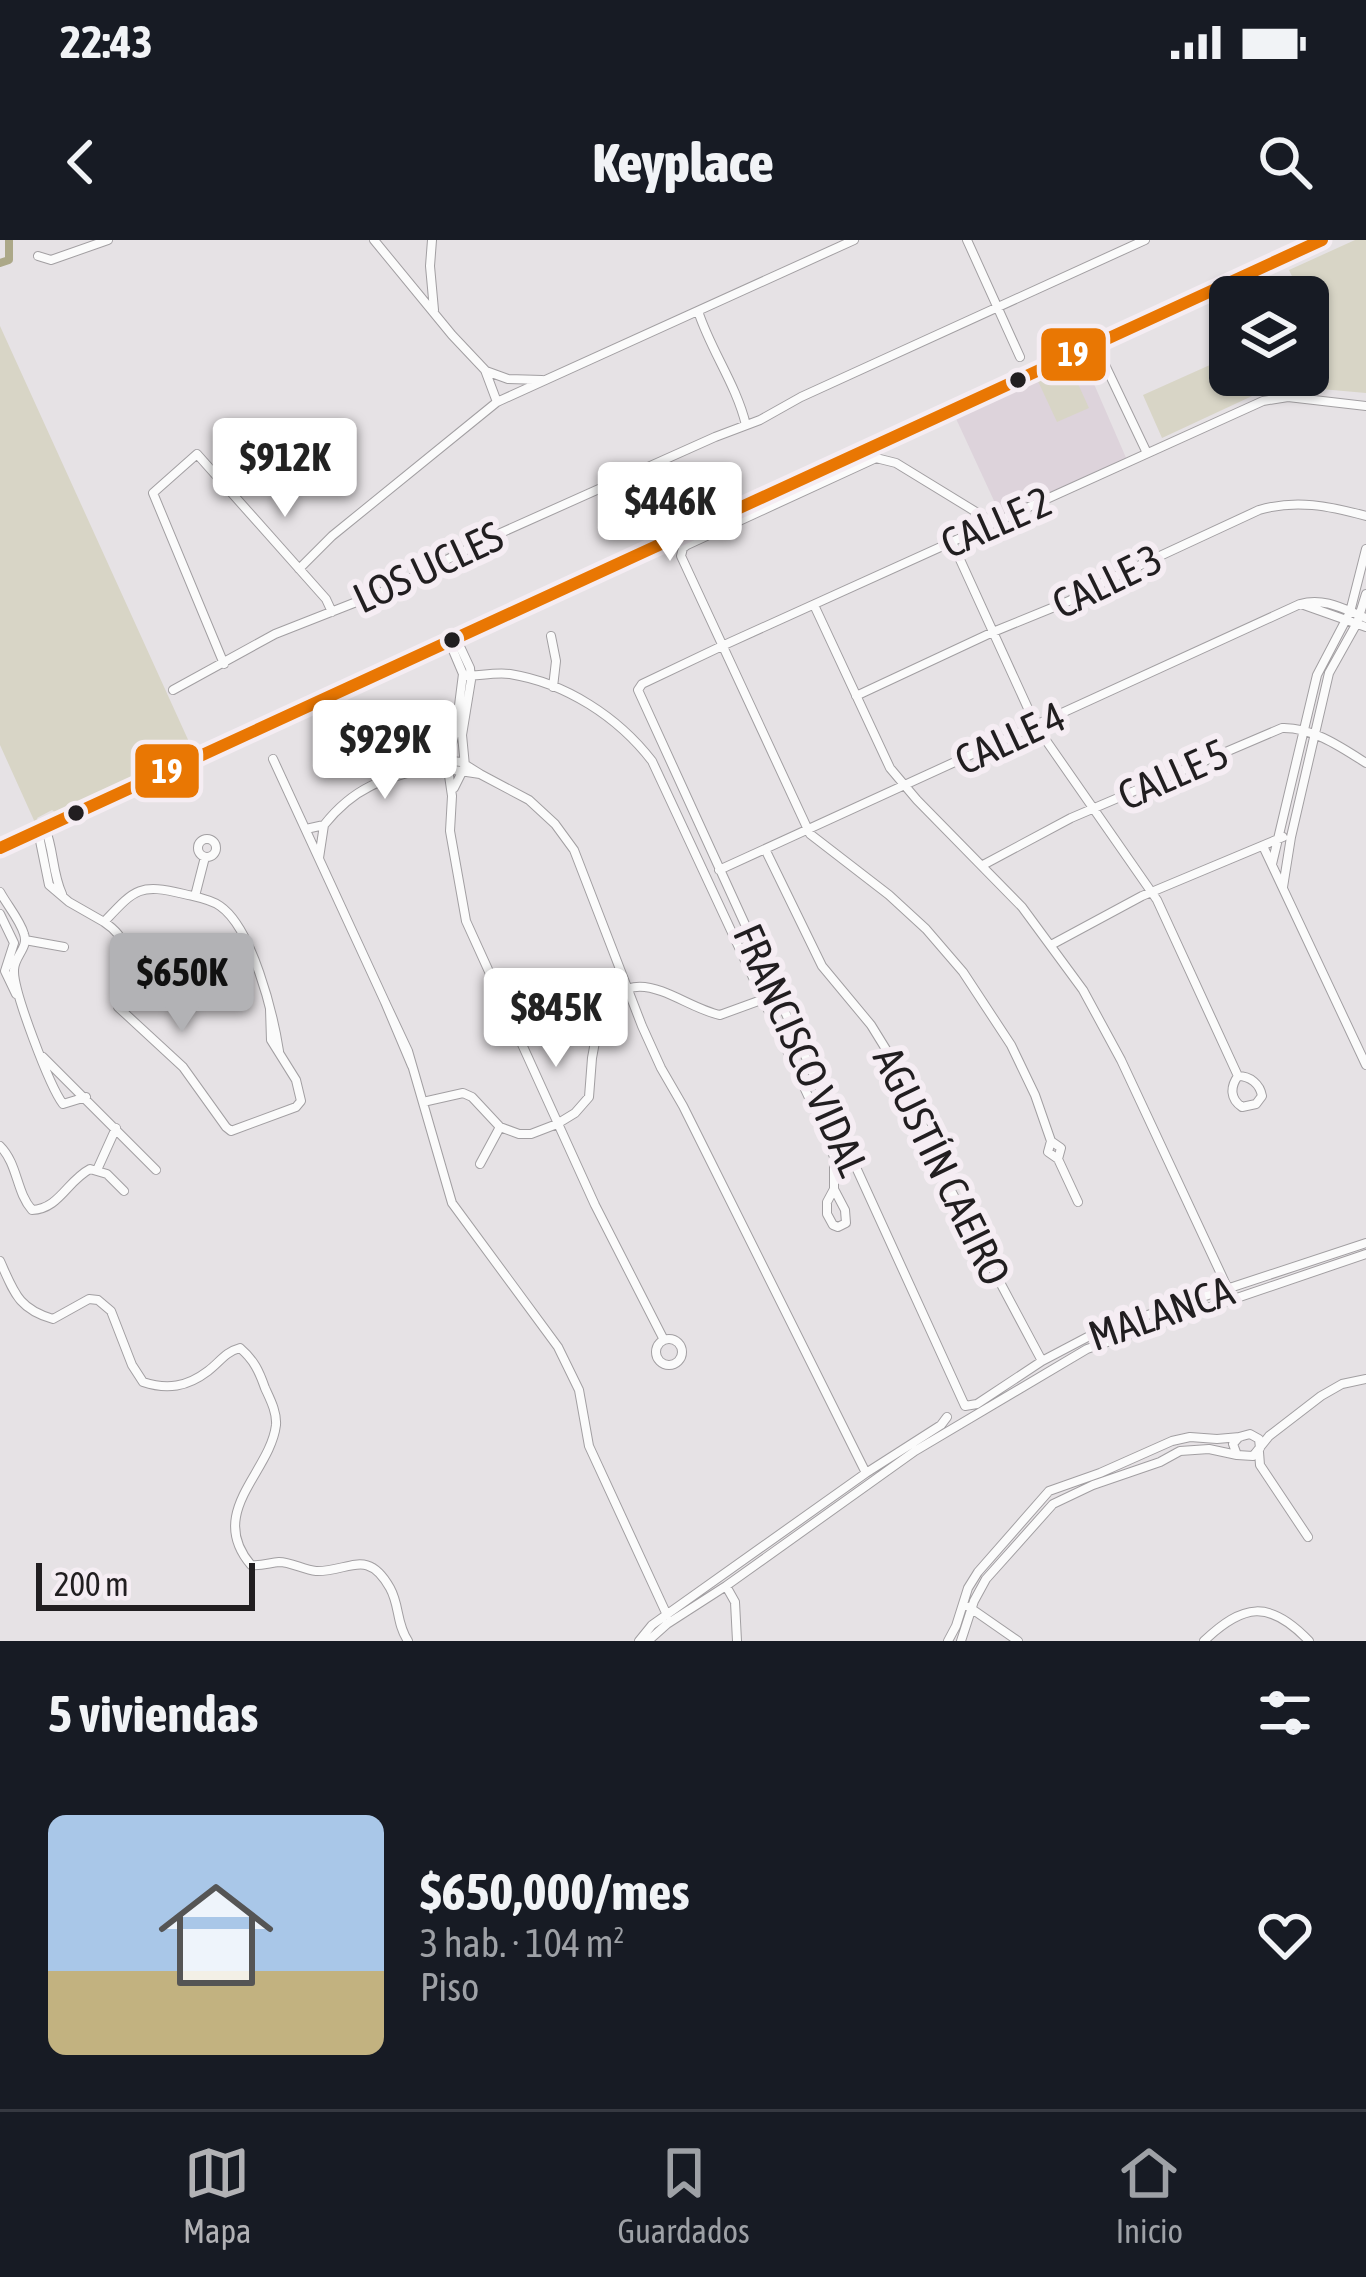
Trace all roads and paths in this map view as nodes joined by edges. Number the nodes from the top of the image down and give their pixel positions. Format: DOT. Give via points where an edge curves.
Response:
graph roads {
  1 [pos="108,240"];
  2 [pos="374,240"];
  3 [pos="432,240"];
  4 [pos="854,240"];
  5 [pos="967,240"];
  6 [pos="1145,240"];
  7 [pos="1322,240"];
  8 [pos="38,256"];
  9 [pos="997,307"];
  10 [pos="698,311"];
  11 [pos="435,315"];
  12 [pos="1094,344"];
  13 [pos="1020,357"];
  14 [pos="485,370"];
  15 [pos="547,379"];
  16 [pos="496,402"];
  17 [pos="1366,406"];
  18 [pos="746,425"];
  19 [pos="1147,453"];
  20 [pos="1366,516"];
  21 [pos="994,523"];
  22 [pos="952,542"];
  23 [pos="1366,549"];
  24 [pos="299,569"];
  25 [pos="1366,594"];
  26 [pos="814,605"];
  27 [pos="332,612"];
  28 [pos="1358,619"];
  29 [pos="993,632"];
  30 [pos="551,636"];
  31 [pos="453,639"];
  32 [pos="722,646"];
  33 [pos="224,664"];
  34 [pos="467,676"];
  35 [pos="553,687"];
  36 [pos="172,690"];
  37 [pos="638,690"];
  38 [pos="856,696"];
  39 [pos="1036,726"];
  40 [pos="1310,732"];
  41 [pos="273,759"];
  42 [pos="1366,763"];
  43 [pos="447,765"];
  44 [pos="463,769"];
  45 [pos="905,787"];
  46 [pos="452,796"];
  47 [pos="1093,809"];
  48 [pos="324,825"];
  49 [pos="305,829"];
  50 [pos="806,829"];
  51 [pos="42,830"];
  52 [pos="1286,837"];
  53 [pos="1263,846"];
  54 [pos="0,848"];
  55 [pos="765,849"];
  56 [pos="205,857"];
  57 [pos="319,860"];
  58 [pos="1272,864"];
  59 [pos="983,865"];
  60 [pos="719,870"];
  61 [pos="1283,886"];
  62 [pos="1152,892"];
  63 [pos="195,897"];
  64 [pos="1,898"];
  65 [pos="0,914"];
  66 [pos="104,922"];
  67 [pos="26,940"];
  68 [pos="1051,945"];
  69 [pos="64,947"];
  70 [pos="629,988"];
  71 [pos="764,998"];
  72 [pos="22,1004"];
  73 [pos="42,1056"];
  74 [pos="1366,1065"];
  75 [pos="1238,1076"];
  76 [pos="86,1097"];
  77 [pos="423,1102"];
  78 [pos="557,1124"];
  79 [pos="500,1127"];
  80 [pos="116,1128"];
  81 [pos="0,1146"];
  82 [pos="480,1164"];
  83 [pos="98,1170"];
  84 [pos="156,1170"];
  85 [pos="834,1189"];
  86 [pos="124,1192"];
  87 [pos="1078,1202"];
  88 [pos="1366,1243"];
  89 [pos="1366,1254"];
  90 [pos="0,1261"];
  91 [pos="1228,1289"];
  92 [pos="664,1340"];
  93 [pos="1042,1361"];
  94 [pos="1366,1378"];
  95 [pos="968,1407"];
  96 [pos="946,1417"];
  97 [pos="1276,1430"];
  98 [pos="1245,1436"];
  99 [pos="1260,1450"];
  100 [pos="1240,1456"];
  101 [pos="866,1473"];
  102 [pos="1266,1475"];
  103 [pos="1031,1512"];
  104 [pos="1041,1519"];
  105 [pos="1308,1537"];
  106 [pos="726,1586"];
  107 [pos="968,1607"];
  108 [pos="667,1615"];
  109 [pos="408,1641"];
  110 [pos="639,1641"];
  111 [pos="648,1641"];
  112 [pos="737,1641"];
  113 [pos="948,1641"];
  114 [pos="961,1641"];
  115 [pos="1018,1641"];
  116 [pos="1204,1641"];
  117 [pos="1309,1641"];
  1 -- 8 [label="street" via="51,260"];
  2 -- 11 [label="street"];
  3 -- 11 [label="street"];
  4 -- 10 [label="street"];
  5 -- 9 [label="street"];
  6 -- 9 [label="street, LOS UCLES"];
  7 -- 12 [label="main road"];
  9 -- 13 [label="street"];
  9 -- 18 [label="street, LOS UCLES"];
  10 -- 15 [label="street"];
  10 -- 18 [label="street"];
  11 -- 14 [label="street"];
  12 -- 19 [label="street"];
  12 -- 31 [label="main road"];
  14 -- 15 [label="street"];
  14 -- 16 [label="street"];
  15 -- 16 [label="street"];
  16 -- 24 [label="street"];
  17 -- 19 [label="street, CALLE 2" via="1270,398"];
  18 -- 27 [label="street, LOS UCLES"];
  19 -- 21 [label="street, CALLE 2"];
  20 -- 29 [label="street, CALLE 3" via="1318,505 1258,510"];
  21 -- 22 [label="street, CALLE 2"];
  21 -- 32 [label="street" via="876,458 681,552"];
  22 -- 26 [label="street, CALLE 2"];
  22 -- 29 [label="street"];
  23 -- 28 [label="street"];
  24 -- 27 [label="street"];
  24 -- 33 [label="street" via="197,454 153,494"];
  25 -- 28 [label="street"];
  26 -- 32 [label="street, CALLE 2"];
  26 -- 38 [label="street"];
  27 -- 33 [label="street, LOS UCLES"];
  28 -- 39 [label="street, CALLE 4" via="1325,602 1300,604"];
  28 -- 40 [label="street" via="1319,669"];
  29 -- 38 [label="street, CALLE 3"];
  29 -- 39 [label="street"];
  30 -- 35 [label="street"];
  31 -- 34 [label="street"];
  31 -- 51 [label="main road"];
  32 -- 37 [label="street, CALLE 2"];
  32 -- 50 [label="street"];
  33 -- 36 [label="street, LOS UCLES"];
  34 -- 35 [label="street" via="509,674"];
  34 -- 43 [label="street"];
  34 -- 44 [label="street"];
  35 -- 71 [label="street" via="606,715 652,760"];
  37 -- 60 [label="street, FRANCISCO VIDAL"];
  38 -- 45 [label="street"];
  39 -- 45 [label="street, CALLE 4"];
  39 -- 47 [label="street"];
  40 -- 42 [label="street"];
  40 -- 47 [label="street, CALLE 5" via="1273,730"];
  40 -- 52 [label="street"];
  41 -- 49 [label="street"];
  43 -- 44 [label="street" via="457,761"];
  43 -- 46 [label="street"];
  43 -- 48 [label="street" via="372,784"];
  44 -- 46 [label="street"];
  44 -- 70 [label="street" via="523,796 569,842"];
  45 -- 50 [label="street, CALLE 4"];
  45 -- 59 [label="street"];
  46 -- 78 [label="street" via="450,831 468,927"];
  47 -- 59 [label="street, CALLE 5"];
  47 -- 62 [label="street"];
  48 -- 49 [label="street"];
  48 -- 57 [label="street"];
  49 -- 57 [label="street"];
  50 -- 55 [label="street, CALLE 4"];
  50 -- 87 [label="street" via="906,910 963,972 1011,1046"];
  51 -- 54 [label="main road"];
  51 -- 66 [label="street" via="46,881"];
  52 -- 53 [label="street"];
  52 -- 58 [label="street"];
  52 -- 61 [label="street"];
  53 -- 58 [label="street"];
  53 -- 62 [label="street"];
  55 -- 60 [label="street, CALLE 4"];
  55 -- 93 [label="street, AGUSTÍN CAEIRO" via="819,961 900,1072 946,1183"];
  56 -- 63 [label="street"];
  57 -- 77 [label="street"];
  58 -- 61 [label="street"];
  59 -- 68 [label="street"];
  60 -- 95 [label="street, FRANCISCO VIDAL"];
  61 -- 74 [label="street"];
  62 -- 68 [label="street"];
  62 -- 75 [label="street"];
  63 -- 66 [label="street" via="142,890"];
  63 -- 66 [label="street" via="234,921 262,980 279,1051 299,1085 299,1105 235,1130 118,1007 126,955 121,935"];
  64 -- 67 [label="street"];
  65 -- 72 [label="street" via="14,944 6,976"];
  67 -- 69 [label="street"];
  67 -- 72 [label="street" via="14,967"];
  68 -- 91 [label="street" via="1110,1039"];
  70 -- 71 [label="street" via="662,989 720,1016"];
  70 -- 78 [label="street" via="600,1015 587,1101"];
  70 -- 101 [label="street" via="661,1068"];
  71 -- 85 [label="street" via="831,1147"];
  72 -- 73 [label="street"];
  73 -- 76 [label="street"];
  73 -- 76 [label="street" via="61,1102"];
  75 -- 75 [label="street" via="1258,1085 1256,1104 1235,1100"];
  76 -- 80 [label="street"];
  77 -- 79 [label="street" via="463,1093"];
  77 -- 108 [label="street" via="455,1208 552,1337 580,1390 589,1446"];
  78 -- 79 [label="street" via="528,1134"];
  78 -- 92 [label="street"];
  79 -- 82 [label="street"];
  80 -- 83 [label="street"];
  80 -- 84 [label="street"];
  81 -- 83 [label="street" via="32,1210 49,1207 79,1175"];
  83 -- 86 [label="street"];
  88 -- 91 [label="street, MALANCA"];
  89 -- 106 [label="street" via="1095,1346 930,1441"];
  90 -- 109 [label="street" via="14,1292 37,1314 53,1319 98,1300 111,1311 143,1382 184,1384 240,1348 254,1360 276,1417 238,1507 241,1553 266,1567 366,1564 392,1589"];
  91 -- 93 [label="street, MALANCA" via="1099,1331"];
  93 -- 95 [label="street, MALANCA"];
  94 -- 97 [label="street" via="1332,1388"];
  96 -- 101 [label="street"];
  97 -- 98 [label="street"];
  97 -- 99 [label="street"];
  98 -- 99 [label="street" via="1259,1439"];
  98 -- 100 [label="street" via="1233,1444"];
  98 -- 103 [label="street" via="1164,1443 1049,1491"];
  99 -- 100 [label="street"];
  99 -- 102 [label="street"];
  100 -- 102 [label="street"];
  100 -- 104 [label="street" via="1180,1450 1057,1502"];
  101 -- 108 [label="street"];
  102 -- 105 [label="street"];
  103 -- 104 [label="street"];
  103 -- 107 [label="street" via="978,1572"];
  104 -- 107 [label="street"];
  106 -- 111 [label="street"];
  106 -- 112 [label="street"];
  107 -- 113 [label="street"];
  107 -- 114 [label="street"];
  107 -- 115 [label="street"];
  108 -- 110 [label="street"];
  116 -- 117 [label="street" via="1253,1610 1284,1619"];
}
